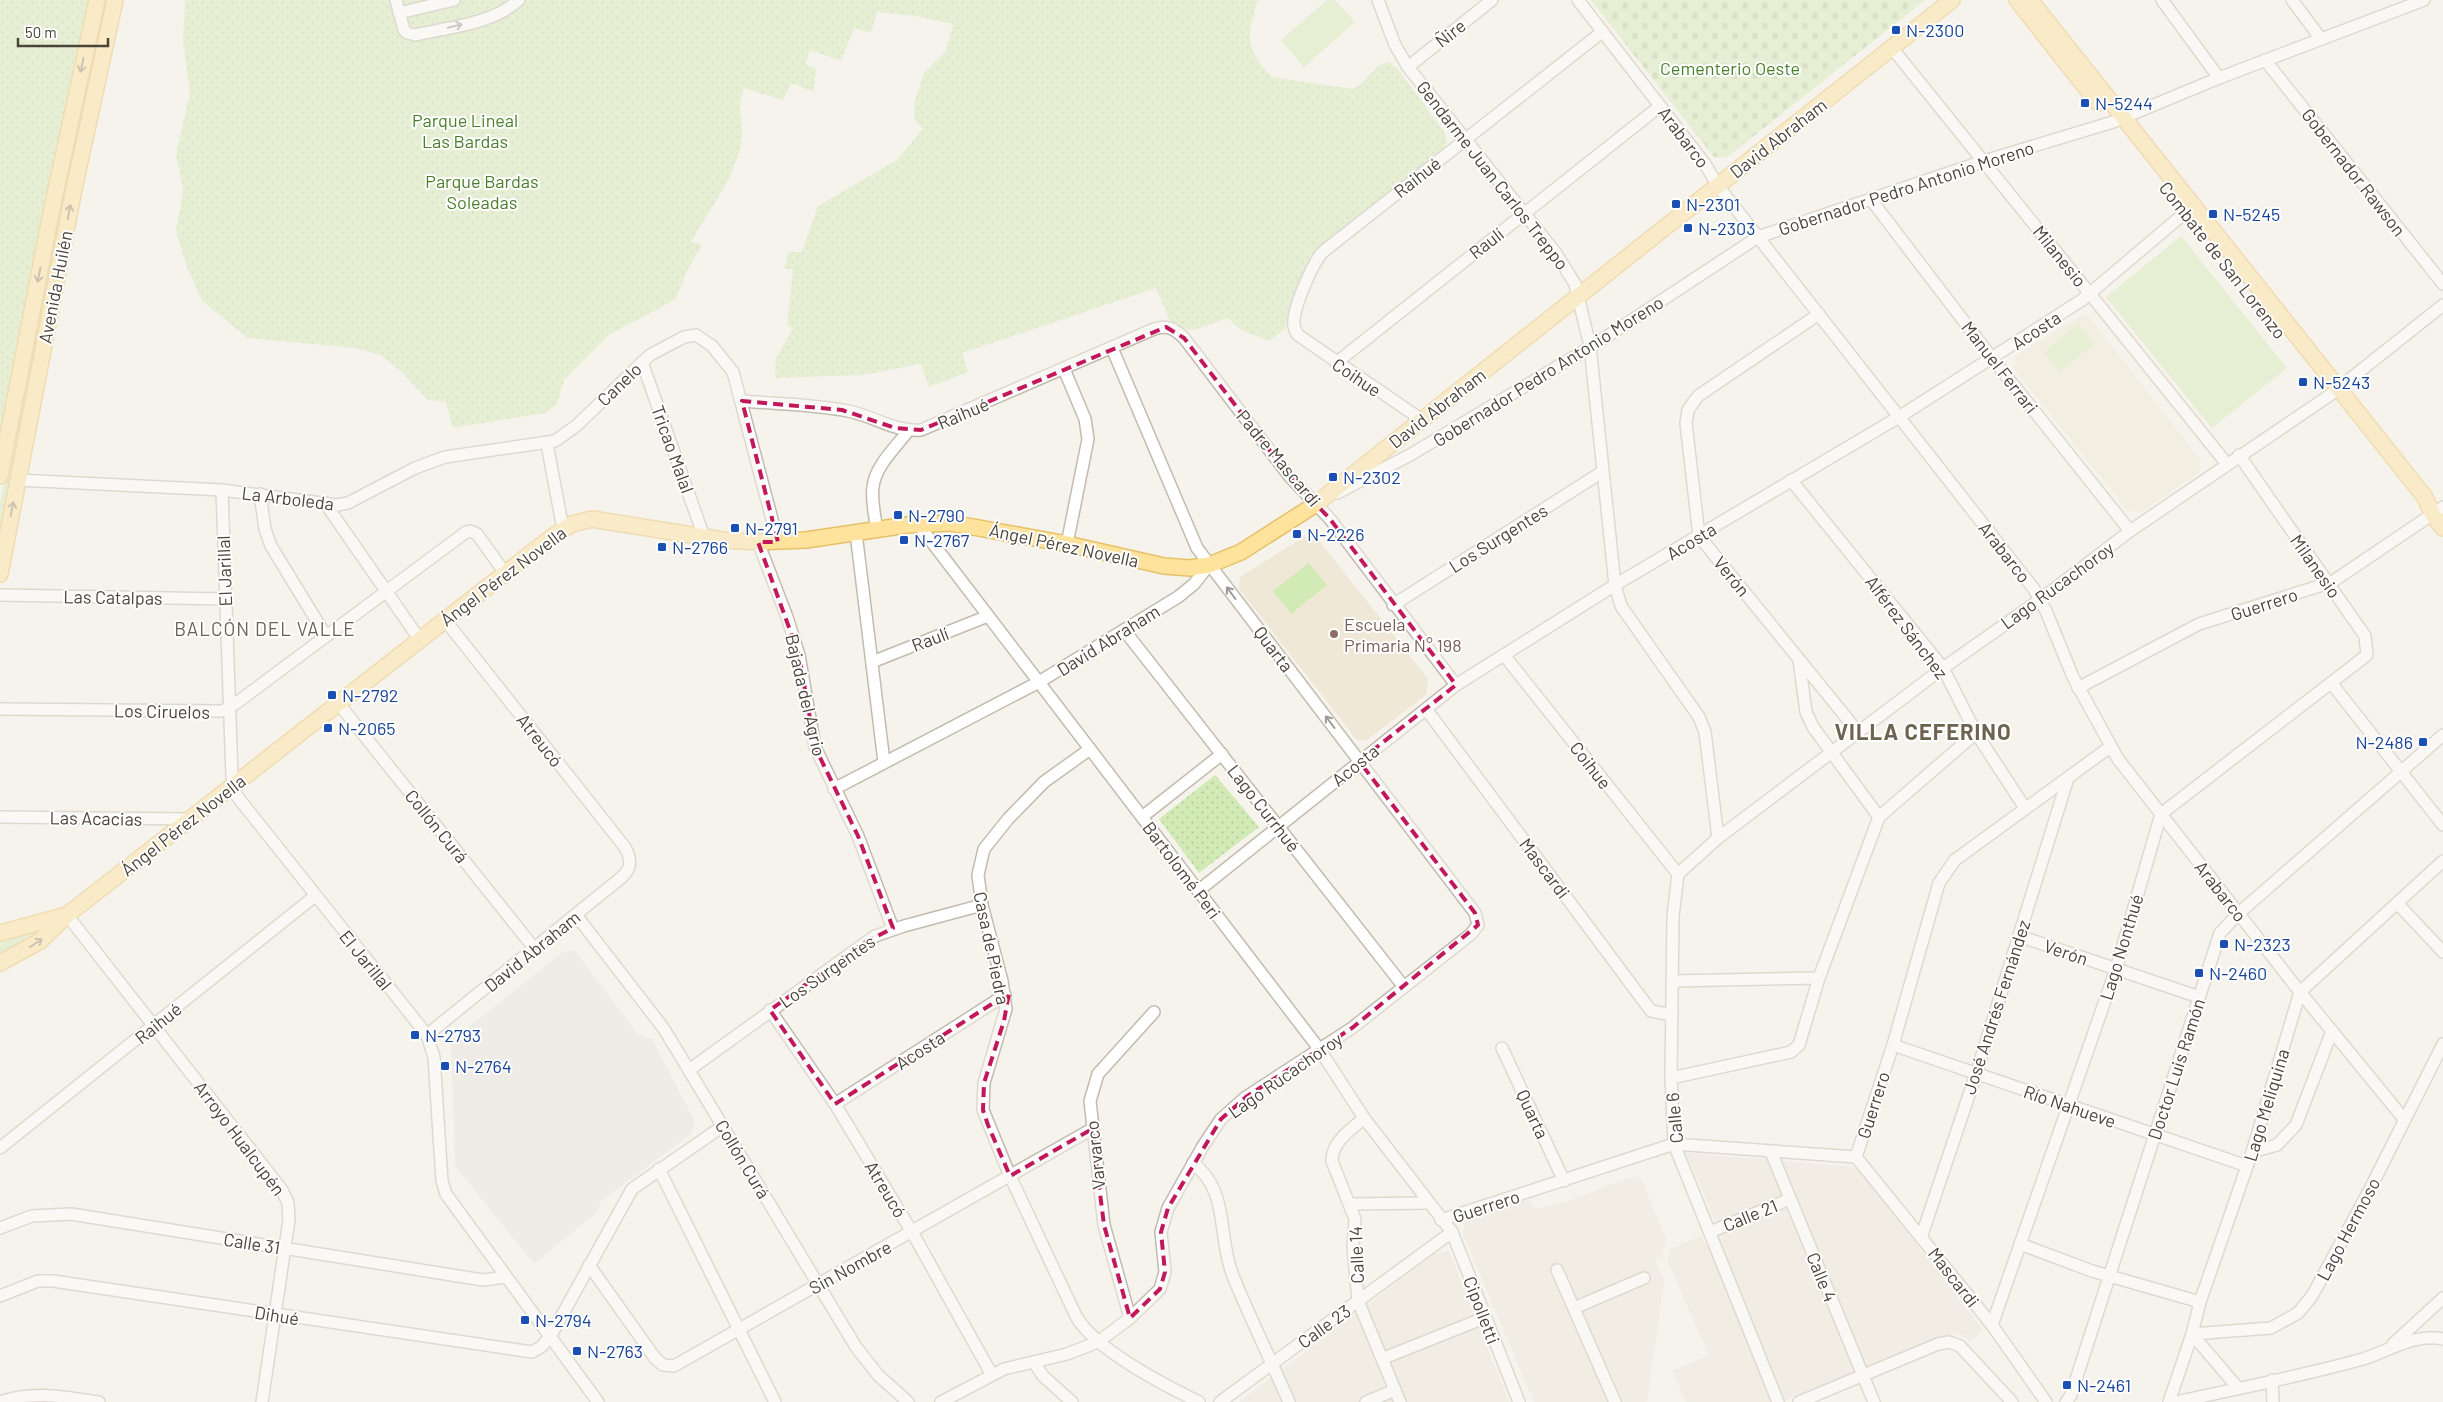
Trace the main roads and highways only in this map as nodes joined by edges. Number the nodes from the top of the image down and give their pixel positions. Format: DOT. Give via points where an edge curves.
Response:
graph roads {
  1 [pos="97,0"];
  2 [pos="115,0"];
  3 [pos="1952,0"];
  4 [pos="2017,0"];
  5 [pos="2030,0"];
  6 [pos="2118,120"];
  7 [pos="0,476"];
  8 [pos="2438,511"];
  9 [pos="2443,528"];
  10 [pos="1209,565"];
  11 [pos="0,574"];
  12 [pos="67,915"];
  13 [pos="0,933"];
  14 [pos="0,963"];
  1 -- 7 [label="main road, Avenida Huilén, one-way" via="52,208"];
  11 -- 2 [label="main road, Avenida Huilén, one-way" via="74,189"];
  3 -- 10 [label="main road, David Abraham" via="1316,504 1241,552"];
  4 -- 6 [label="main road, Combate de San Lorenzo"];
  5 -- 6 [label="main road, Combate de San Lorenzo"];
  6 -- 8 [label="main road, Combate de San Lorenzo" via="2334,391"];
  8 -- 9 [label="main road, Combate de San Lorenzo"];
  10 -- 12 [label="main road, Ángel Pérez Novella" via="1190,568 1164,566 951,523 758,542 582,520 563,529 505,573"];
  12 -- 13 [label="main road, Ángel Pérez Novella"];
  14 -- 12 [label="main road, Ángel Pérez Novella, one-way" via="40,941"];
}
